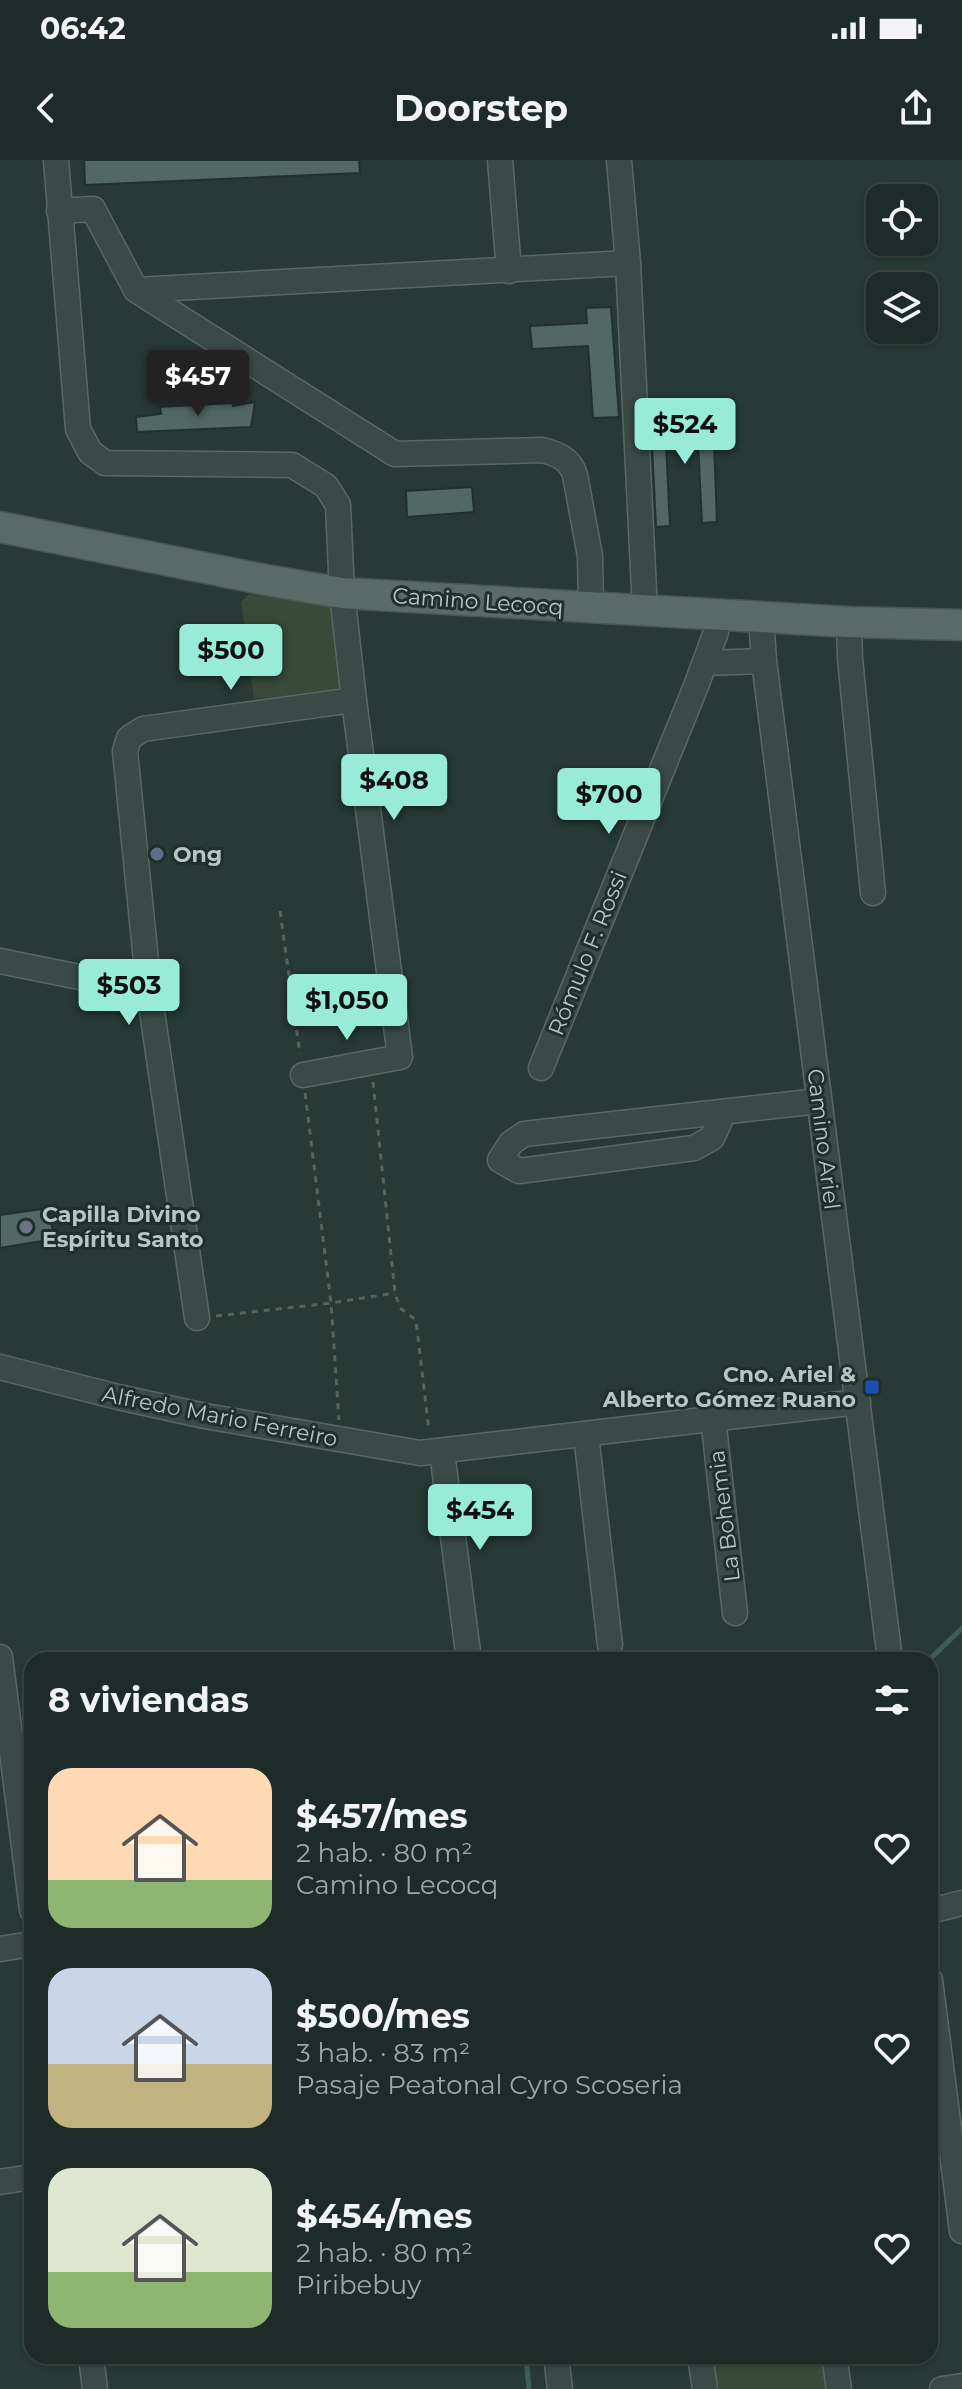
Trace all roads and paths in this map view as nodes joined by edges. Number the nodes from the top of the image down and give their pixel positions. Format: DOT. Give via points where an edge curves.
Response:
graph roads {
  1 [pos="56,160"];
  2 [pos="500,160"];
  3 [pos="619,160"];
  4 [pos="59,211"];
  5 [pos="628,263"];
  6 [pos="509,271"];
  7 [pos="136,290"];
  8 [pos="0,527"];
  9 [pos="342,593"];
  10 [pos="591,608"];
  11 [pos="645,611"];
  12 [pos="718,614"];
  13 [pos="761,617"];
  14 [pos="849,622"];
  15 [pos="962,625"];
  16 [pos="764,661"];
  17 [pos="705,663"];
  18 [pos="354,700"];
  19 [pos="873,893"];
  20 [pos="280,911"];
  21 [pos="0,961"];
  22 [pos="149,991"];
  23 [pos="371,1062"];
  24 [pos="541,1068"];
  25 [pos="303,1075"];
  26 [pos="819,1101"];
  27 [pos="724,1112"];
  28 [pos="395,1293"];
  29 [pos="331,1303"];
  30 [pos="197,1318"];
  31 [pos="0,1367"];
  32 [pos="858,1402"];
  33 [pos="713,1418"];
  34 [pos="586,1434"];
  35 [pos="341,1439"];
  36 [pos="442,1452"];
  37 [pos="735,1613"];
  38 [pos="610,1645"];
  39 [pos="468,1652"];
  40 [pos="889,1652"];
  41 [pos="0,1657"];
  42 [pos="24,1845"];
  43 [pos="24,1853"];
  44 [pos="0,1854"];
  45 [pos="962,1903"];
  46 [pos="938,1909"];
  47 [pos="24,1945"];
  48 [pos="0,1949"];
  49 [pos="938,2054"];
  50 [pos="955,2124"];
  51 [pos="24,2178"];
  52 [pos="0,2182"];
  53 [pos="962,2231"];
  54 [pos="92,2364"];
  55 [pos="557,2364"];
  56 [pos="701,2364"];
  57 [pos="835,2364"];
  58 [pos="962,2386"];
  59 [pos="95,2389"];
  60 [pos="560,2389"];
  61 [pos="705,2389"];
  62 [pos="839,2389"];
  63 [pos="942,2389"];
  1 -- 4 [label="street"];
  2 -- 6 [label="street"];
  3 -- 5 [label="street"];
  4 -- 7 [label="street" via="93,209"];
  4 -- 9 [label="street" via="78,429 90,452 105,463 292,465 309,473 338,505"];
  5 -- 6 [label="street"];
  5 -- 11 [label="street"];
  6 -- 7 [label="street"];
  7 -- 10 [label="street" via="395,454 557,453 575,475 590,556"];
  8 -- 9 [label="main road, Camino Lecocq"];
  9 -- 10 [label="main road, Camino Lecocq"];
  9 -- 18 [label="street"];
  10 -- 11 [label="main road, Camino Lecocq"];
  11 -- 12 [label="main road, Camino Lecocq"];
  12 -- 13 [label="main road, Camino Lecocq"];
  12 -- 17 [label="street, Rómulo F. Rossi"];
  13 -- 14 [label="main road, Camino Lecocq"];
  13 -- 16 [label="street, Camino Ariel"];
  14 -- 15 [label="main road, Camino Lecocq"];
  14 -- 19 [label="street"];
  16 -- 17 [label="street"];
  16 -- 26 [label="street, Camino Ariel"];
  17 -- 24 [label="street, Rómulo F. Rossi"];
  18 -- 22 [label="street" via="143,729 129,738 125,751"];
  18 -- 23 [label="street" via="400,1057"];
  20 -- 25 [label="path"];
  21 -- 22 [label="street"];
  22 -- 30 [label="street"];
  23 -- 25 [label="street"];
  23 -- 28 [label="path"];
  25 -- 29 [label="path"];
  26 -- 27 [label="street"];
  26 -- 32 [label="street, Camino Ariel"];
  27 -- 27 [label="street" via="524,1134 500,1160 519,1171 694,1148 712,1138"];
  28 -- 29 [label="path"];
  28 -- 36 [label="path" via="400,1308 416,1320 428,1429"];
  29 -- 30 [label="path"];
  29 -- 35 [label="path"];
  31 -- 35 [label="street, Alfredo Mario Ferreiro" via="205,1416"];
  32 -- 33 [label="street, Alfredo Mario Ferreiro"];
  32 -- 40 [label="street, Camino Ariel"];
  33 -- 34 [label="street, Alfredo Mario Ferreiro"];
  33 -- 37 [label="street, La Bohemia"];
  34 -- 36 [label="street, Alfredo Mario Ferreiro"];
  34 -- 38 [label="street"];
  35 -- 36 [label="street, Alfredo Mario Ferreiro"];
  36 -- 39 [label="street"];
  41 -- 42 [label="street"];
  43 -- 44 [label="street"];
  45 -- 46 [label="street"];
  47 -- 48 [label="street"];
  49 -- 50 [label="street"];
  50 -- 53 [label="street"];
  51 -- 52 [label="street"];
  54 -- 59 [label="street"];
  55 -- 60 [label="street"];
  56 -- 61 [label="street"];
  57 -- 62 [label="street"];
  58 -- 63 [label="street"];
}
